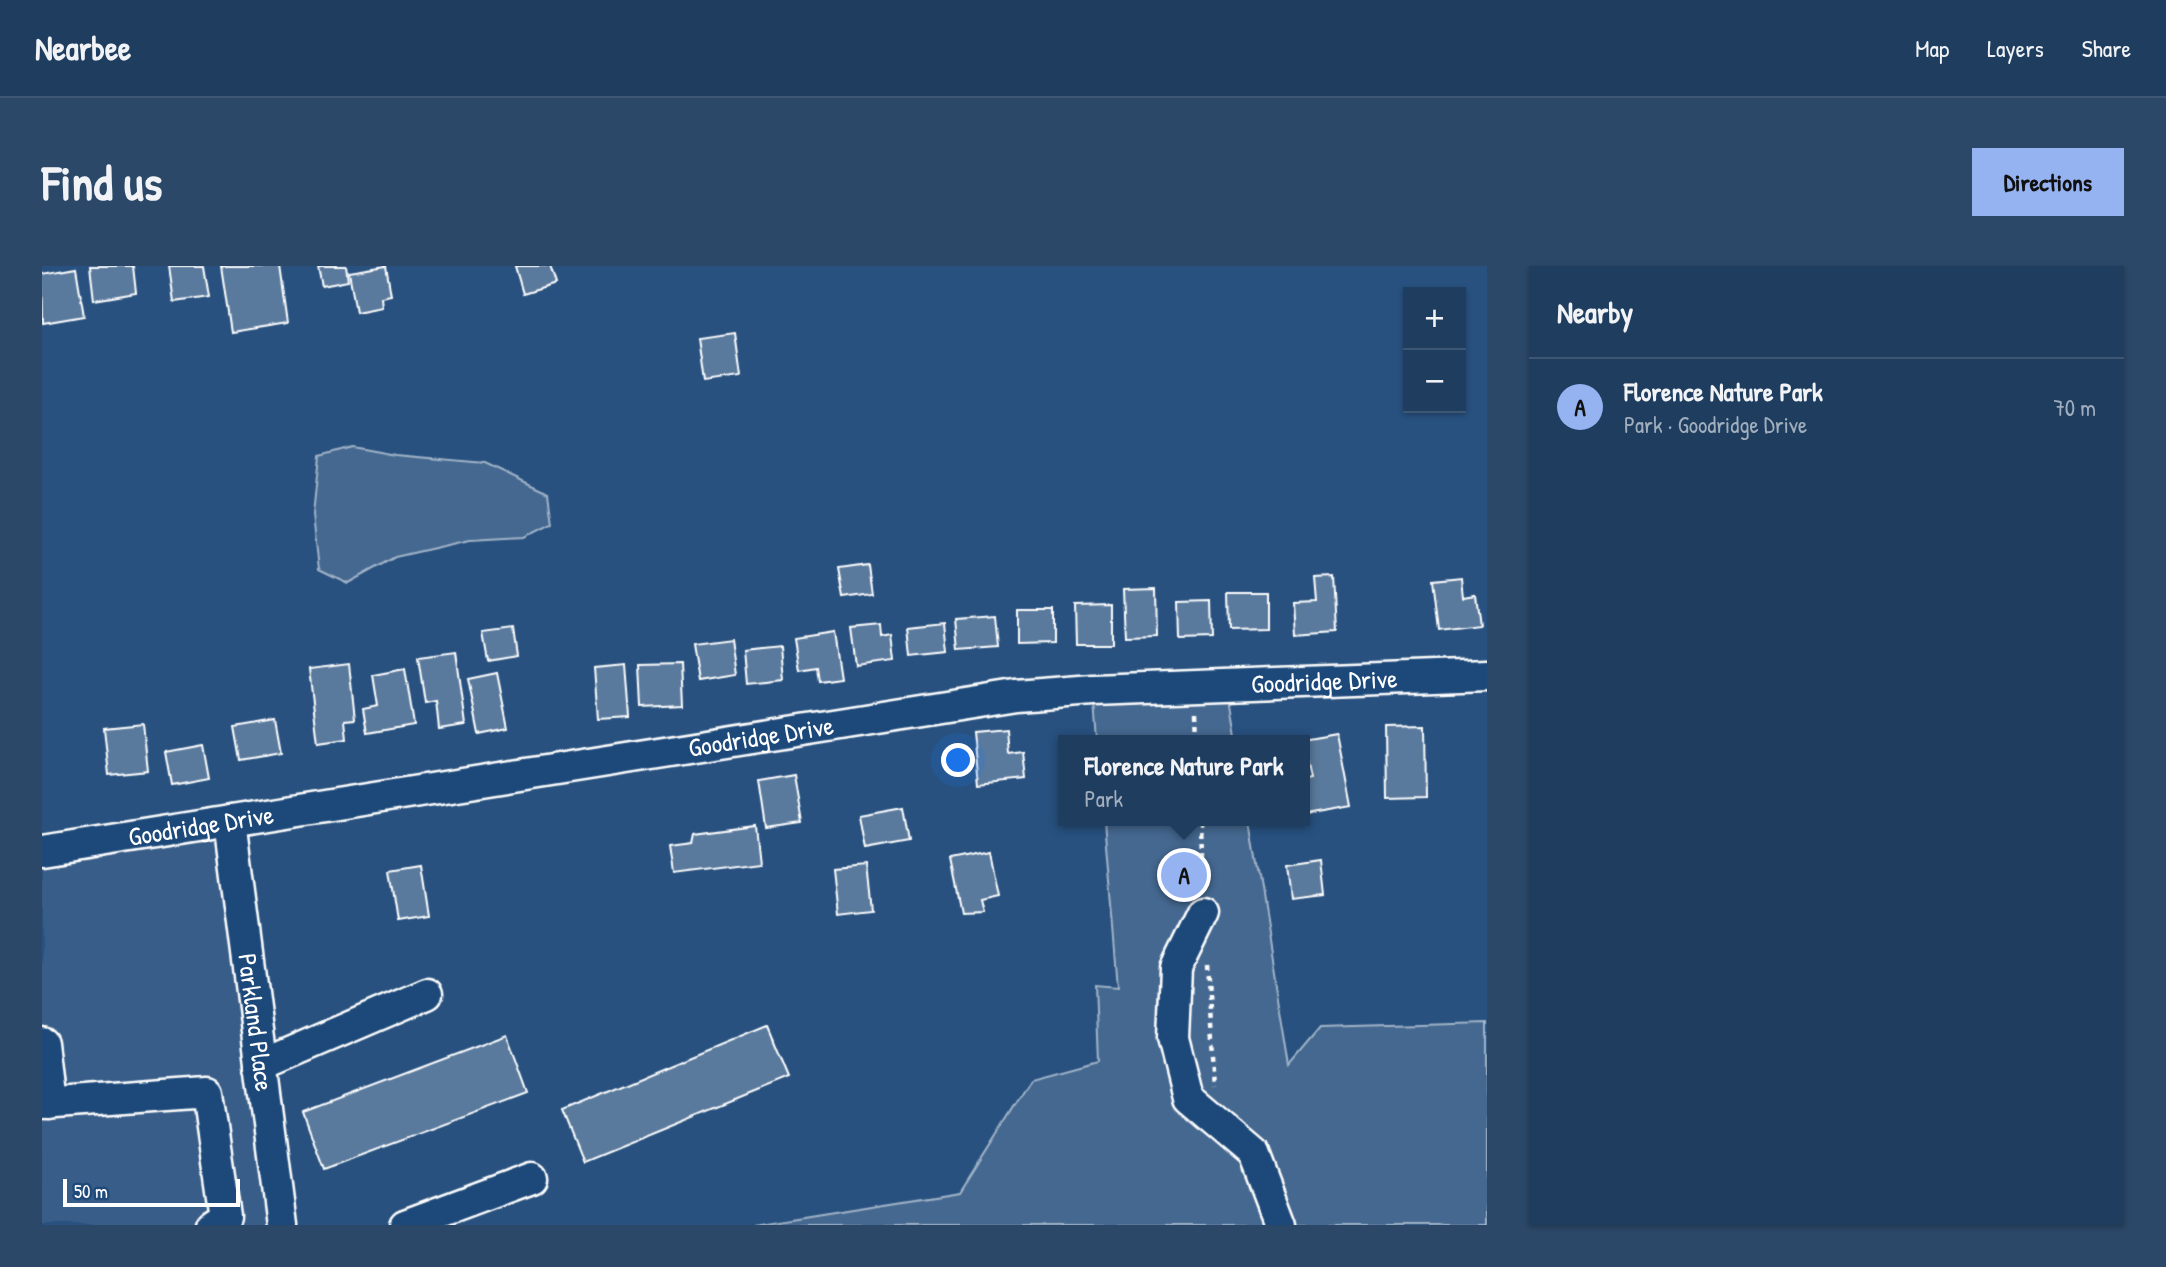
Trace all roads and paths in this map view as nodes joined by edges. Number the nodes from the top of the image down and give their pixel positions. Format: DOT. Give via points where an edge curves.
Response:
graph roads {
  1 [pos="1487,675"];
  2 [pos="230,821"];
  3 [pos="1200,826"];
  4 [pos="42,851"];
  5 [pos="1203,913"];
  6 [pos="1206,953"];
  7 [pos="427,994"];
  8 [pos="42,1043"];
  9 [pos="261,1065"];
  10 [pos="1215,1089"];
  11 [pos="46,1104"];
  12 [pos="532,1178"];
  13 [pos="211,1225"];
  14 [pos="282,1225"];
  15 [pos="405,1225"];
  16 [pos="1281,1225"];
  1 -- 2 [label="street, Goodridge Drive" via="1016,696"];
  2 -- 4 [label="street, Goodridge Drive"];
  2 -- 9 [label="street, Parkland Place"];
  3 -- 5 [label="path"];
  5 -- 16 [label="street" via="1176,968 1173,1038 1188,1098 1254,1154"];
  6 -- 10 [label="path"];
  7 -- 9 [label="street"];
  8 -- 11 [label="street"];
  9 -- 14 [label="street, Parkland Place"];
  11 -- 13 [label="street" via="207,1092 225,1216"];
  12 -- 15 [label="street"];
}
